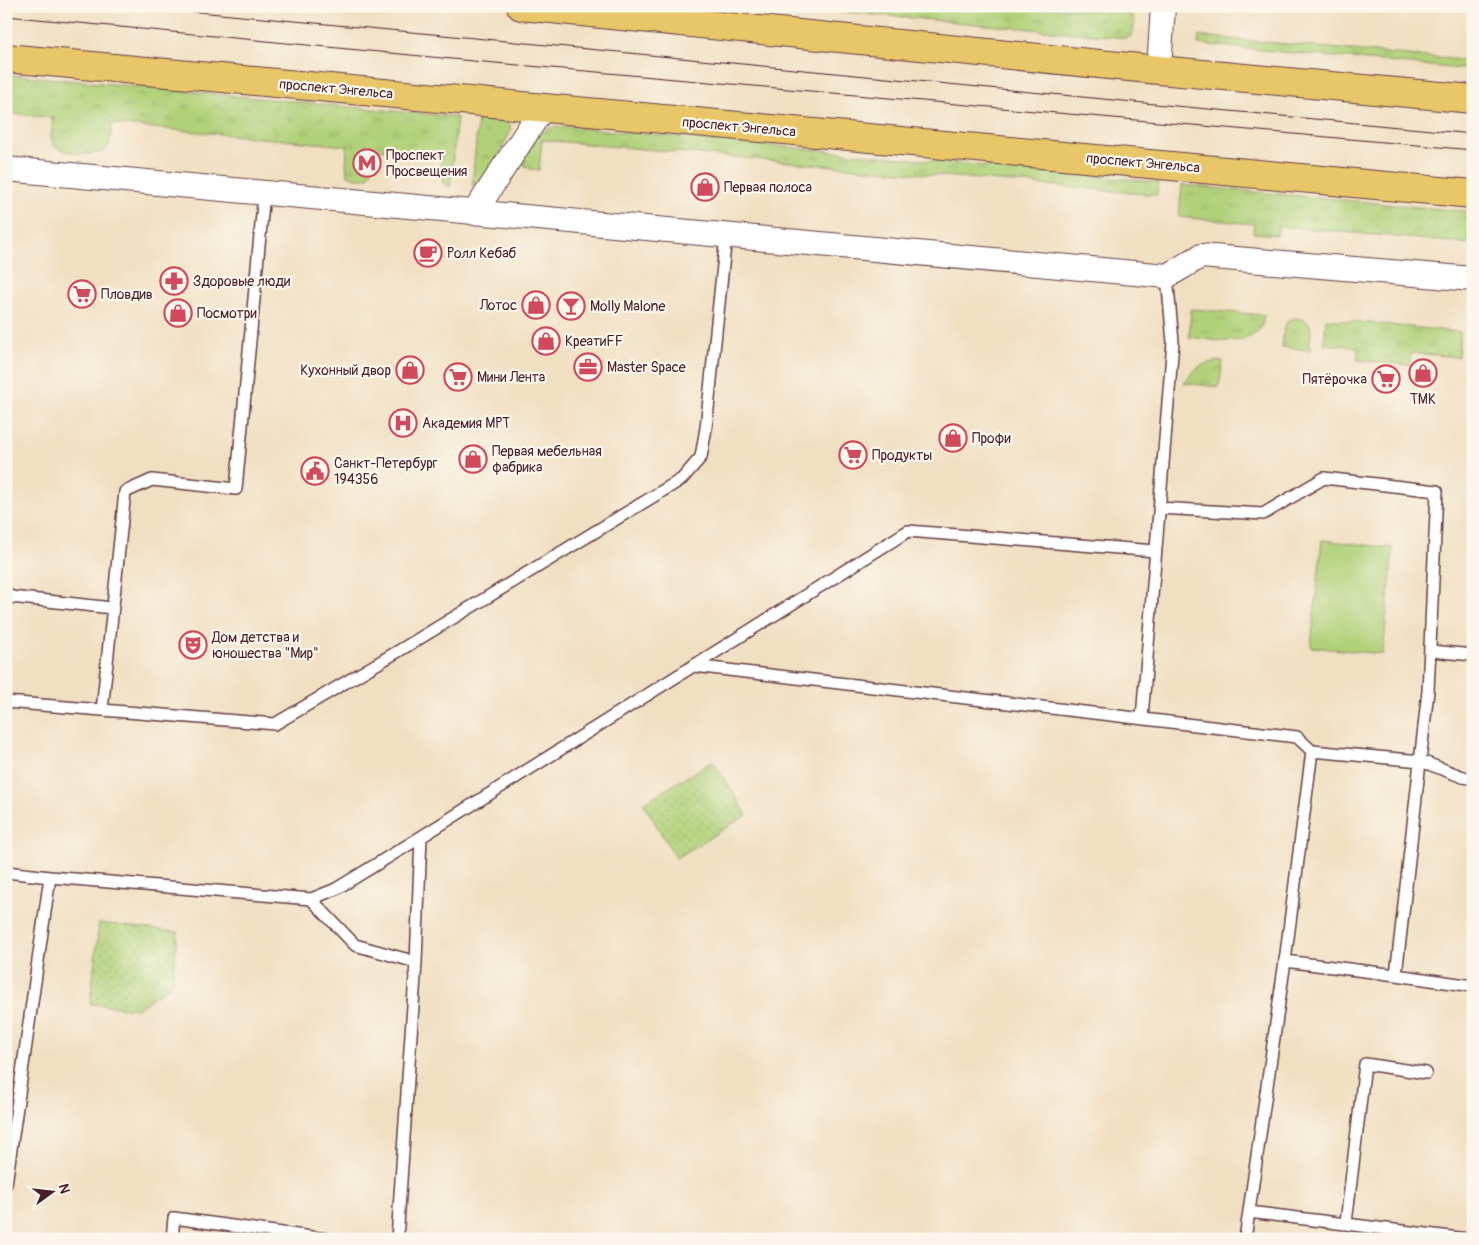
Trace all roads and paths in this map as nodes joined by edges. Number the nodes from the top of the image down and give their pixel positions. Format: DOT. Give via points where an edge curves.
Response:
graph roads {
  1 [pos="521,6"];
  2 [pos="1163,6"];
  3 [pos="6,58"];
  4 [pos="1159,70"];
  5 [pos="1473,99"];
  6 [pos="542,109"];
  7 [pos="6,169"];
  8 [pos="264,193"];
  9 [pos="1473,194"];
  10 [pos="474,213"];
  11 [pos="726,236"];
  12 [pos="1167,276"];
  13 [pos="1473,279"];
  14 [pos="1159,508"];
  15 [pos="1155,552"];
  16 [pos="6,593"];
  17 [pos="112,608"];
  18 [pos="1431,651"];
  19 [pos="1473,654"];
  20 [pos="694,666"];
  21 [pos="6,702"];
  22 [pos="102,710"];
  23 [pos="1142,718"];
  24 [pos="1312,751"];
  25 [pos="1421,760"];
  26 [pos="1473,779"];
  27 [pos="422,837"];
  28 [pos="6,872"];
  29 [pos="50,877"];
  30 [pos="311,899"];
  31 [pos="1285,961"];
  32 [pos="416,962"];
  33 [pos="1396,975"];
  34 [pos="1473,986"];
  35 [pos="1426,1073"];
  36 [pos="6,1184"];
  37 [pos="1248,1212"];
  38 [pos="1346,1224"];
  39 [pos="172,1239"];
  40 [pos="326,1239"];
  41 [pos="397,1239"];
  42 [pos="1246,1239"];
  43 [pos="1467,1239"];
  1 -- 4 [label="main road"];
  2 -- 4 [label="street"];
  3 -- 6 [label="main road, проспект Энгельса"];
  4 -- 5 [label="main road"];
  6 -- 9 [label="main road, проспект Энгельса"];
  6 -- 10 [label="street"];
  7 -- 8 [label="street"];
  8 -- 10 [label="street"];
  8 -- 17 [label="lane" via="236,489 152,480 125,492"];
  10 -- 11 [label="street"];
  11 -- 12 [label="street"];
  11 -- 22 [label="lane" via="701,457 682,479 275,724"];
  12 -- 13 [label="street" via="1201,256"];
  12 -- 14 [label="lane" via="1173,342"];
  14 -- 15 [label="lane"];
  14 -- 18 [label="lane" via="1263,514 1324,478 1437,491"];
  15 -- 20 [label="lane" via="908,531"];
  15 -- 23 [label="lane"];
  16 -- 17 [label="lane"];
  17 -- 22 [label="lane"];
  18 -- 19 [label="lane"];
  18 -- 25 [label="lane"];
  20 -- 23 [label="lane"];
  20 -- 27 [label="lane"];
  21 -- 22 [label="lane"];
  23 -- 24 [label="lane" via="1297,737"];
  24 -- 25 [label="lane"];
  24 -- 31 [label="lane"];
  25 -- 26 [label="lane"];
  25 -- 33 [label="lane"];
  27 -- 30 [label="lane" via="336,889"];
  27 -- 32 [label="lane"];
  28 -- 29 [label="lane"];
  29 -- 30 [label="lane"];
  29 -- 36 [label="lane"];
  30 -- 32 [label="lane" via="355,945"];
  31 -- 33 [label="lane"];
  31 -- 37 [label="lane"];
  32 -- 41 [label="lane"];
  33 -- 34 [label="lane"];
  35 -- 38 [label="lane" via="1365,1064"];
  37 -- 38 [label="lane"];
  37 -- 42 [label="lane"];
  38 -- 43 [label="lane"];
  39 -- 40 [label="lane" via="174,1218"];
}
